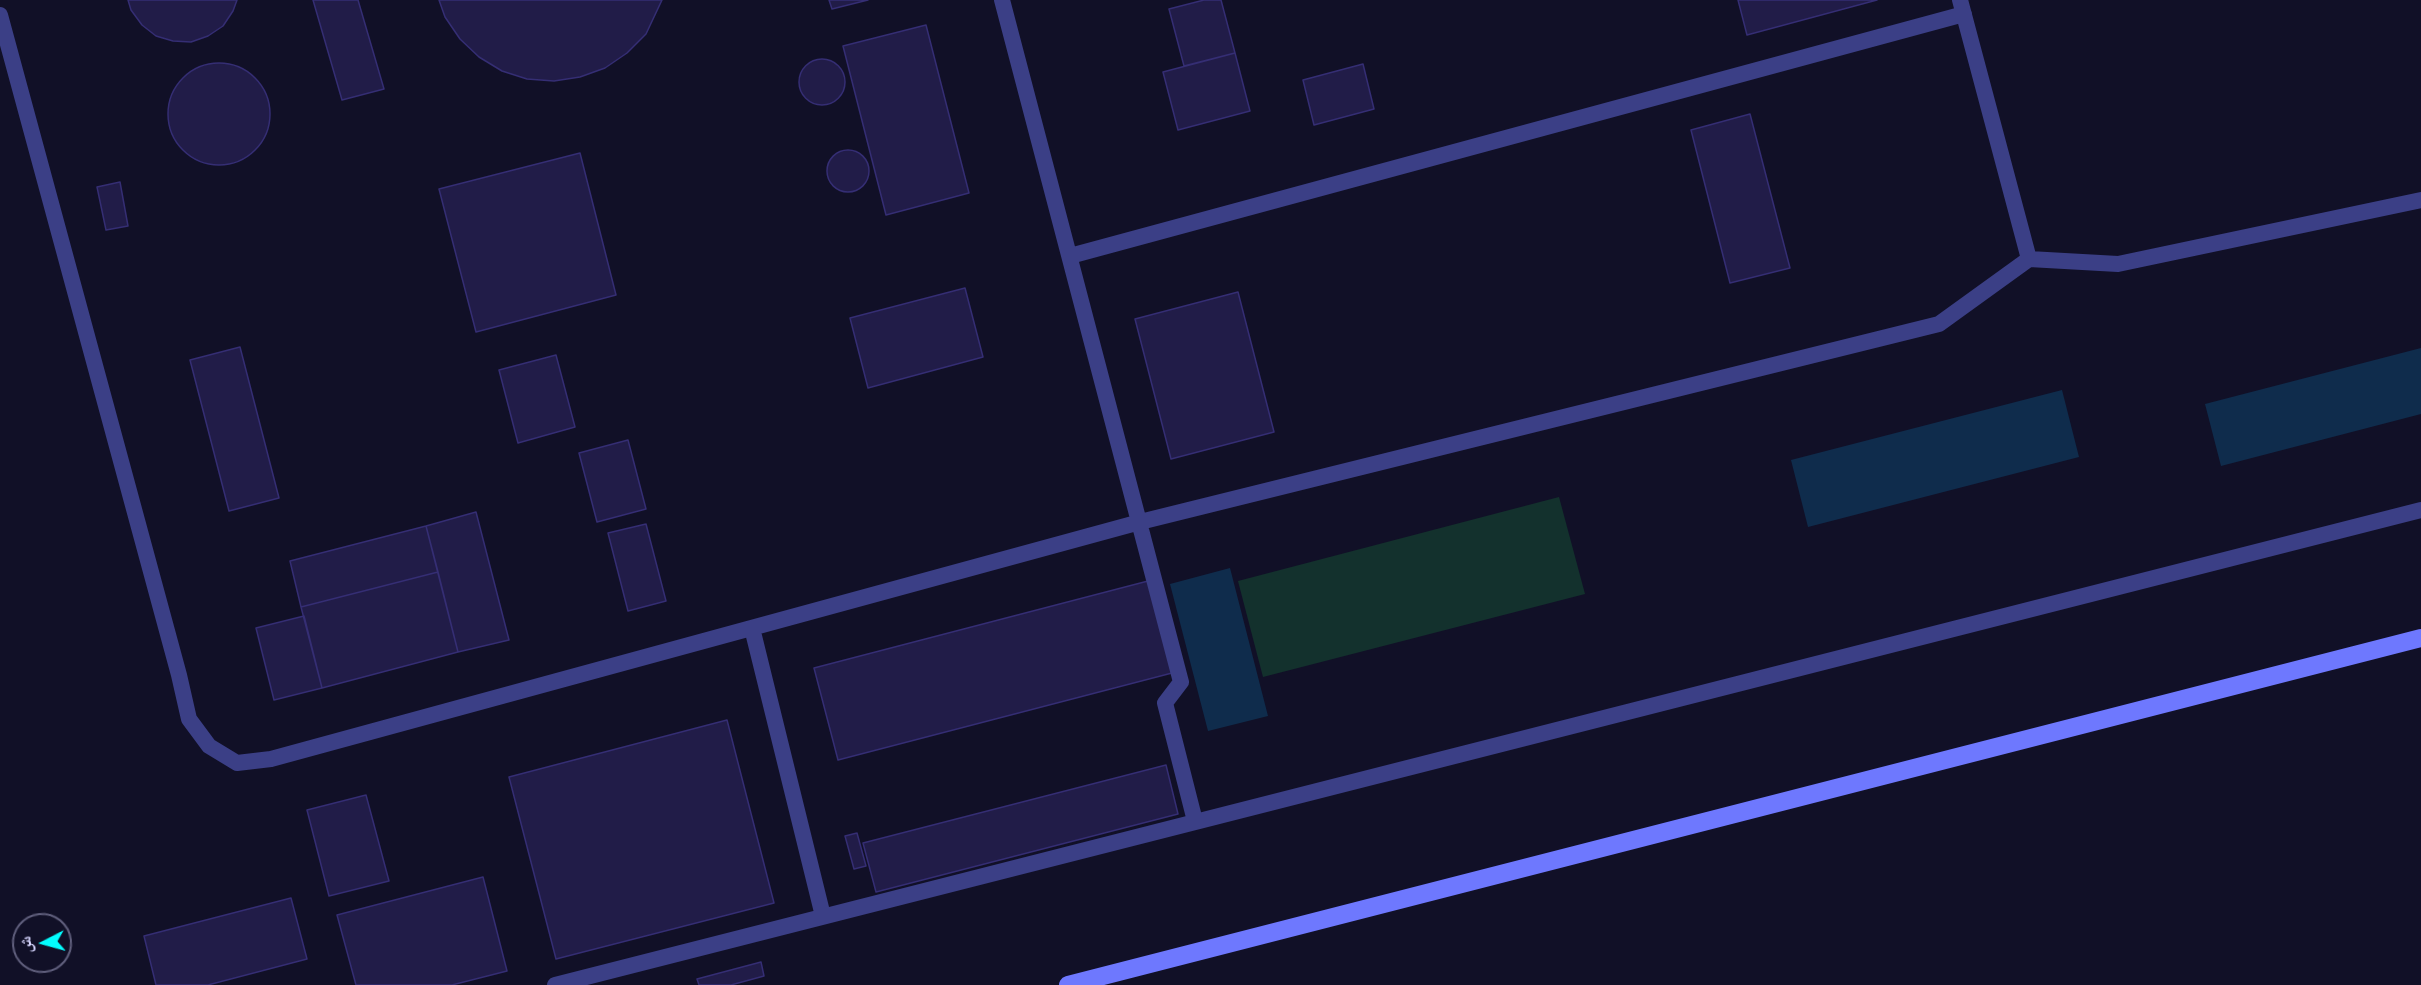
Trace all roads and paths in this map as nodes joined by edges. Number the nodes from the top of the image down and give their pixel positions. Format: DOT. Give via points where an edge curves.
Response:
graph roads {
  1 [pos="1002,0"];
  2 [pos="1962,7"];
  3 [pos="0,15"];
  4 [pos="2421,200"];
  5 [pos="1070,256"];
  6 [pos="2029,259"];
  7 [pos="2421,510"];
  8 [pos="1140,522"];
  9 [pos="752,628"];
  10 [pos="2421,638"];
  11 [pos="1195,821"];
  12 [pos="823,916"];
  13 [pos="555,985"];
  14 [pos="1068,985"];
  1 -- 5 [label="lane"];
  2 -- 5 [label="lane"];
  2 -- 6 [label="lane"];
  3 -- 9 [label="lane" via="189,719 209,747 237,763 271,759"];
  4 -- 6 [label="lane" via="2118,264"];
  5 -- 8 [label="lane"];
  6 -- 8 [label="lane" via="1939,324"];
  7 -- 11 [label="lane"];
  8 -- 9 [label="lane"];
  8 -- 11 [label="lane" via="1181,682 1165,703"];
  9 -- 12 [label="lane"];
  10 -- 14 [label="street"];
  11 -- 12 [label="lane"];
  12 -- 13 [label="lane"];
}
